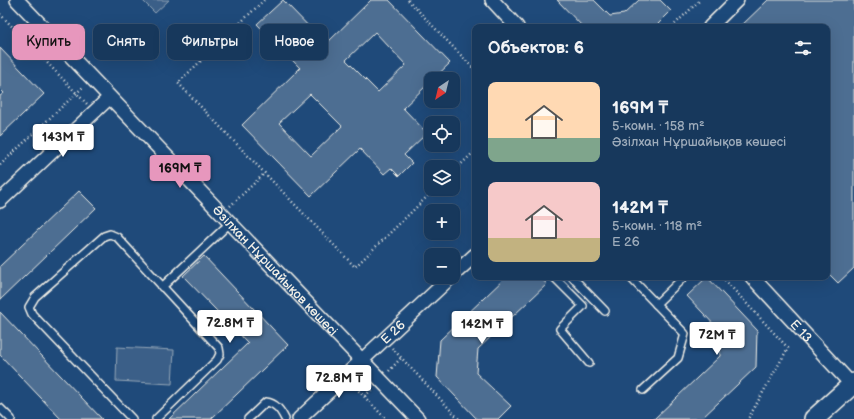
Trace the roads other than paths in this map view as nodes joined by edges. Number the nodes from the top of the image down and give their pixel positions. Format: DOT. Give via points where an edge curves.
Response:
graph roads {
  1 [pos="17,0"];
  2 [pos="492,0"];
  3 [pos="737,0"];
  4 [pos="514,24"];
  5 [pos="713,24"];
  6 [pos="109,98"];
  7 [pos="0,201"];
  8 [pos="230,223"];
  9 [pos="472,258"];
  10 [pos="460,269"];
  11 [pos="557,280"];
  12 [pos="575,280"];
  13 [pos="633,280"];
  14 [pos="681,280"];
  15 [pos="755,280"];
  16 [pos="444,284"];
  17 [pos="162,287"];
  18 [pos="656,304"];
  19 [pos="605,311"];
  20 [pos="362,361"];
  21 [pos="589,363"];
  22 [pos="853,384"];
  23 [pos="644,390"];
  24 [pos="0,408"];
  25 [pos="11,419"];
  26 [pos="132,419"];
  27 [pos="156,419"];
  28 [pos="248,419"];
  29 [pos="285,419"];
  30 [pos="299,419"];
  31 [pos="418,419"];
  32 [pos="814,419"];
  1 -- 6 [label="street, Әзілхан Нұршайықов көшесі" via="93,78"];
  2 -- 4 [label="street"];
  3 -- 5 [label="street"];
  6 -- 7 [label="street"];
  6 -- 8 [label="street, Әзілхан Нұршайықов көшесі"];
  8 -- 17 [label="lane"];
  8 -- 20 [label="street, Әзілхан Нұршайықов көшесі"];
  9 -- 10 [label="street, E 26"];
  11 -- 21 [label="lane" via="582,306 560,329"];
  12 -- 19 [label="lane"];
  13 -- 18 [label="lane"];
  14 -- 18 [label="lane"];
  15 -- 22 [label="street, E 13"];
  16 -- 20 [label="street, E 26"];
  17 -- 26 [label="lane" via="117,237 110,234 104,236 35,296 29,307 32,314"];
  17 -- 27 [label="lane" via="219,348 220,354 217,360"];
  18 -- 23 [label="lane" via="685,334 678,358"];
  20 -- 30 [label="street, E 26"];
  20 -- 31 [label="street, Әзілхан Нұршайықов көшесі"];
  22 -- 32 [label="street"];
  24 -- 25 [label="lane"];
  28 -- 29 [label="lane" via="266,402 271,402 279,408"];
}
